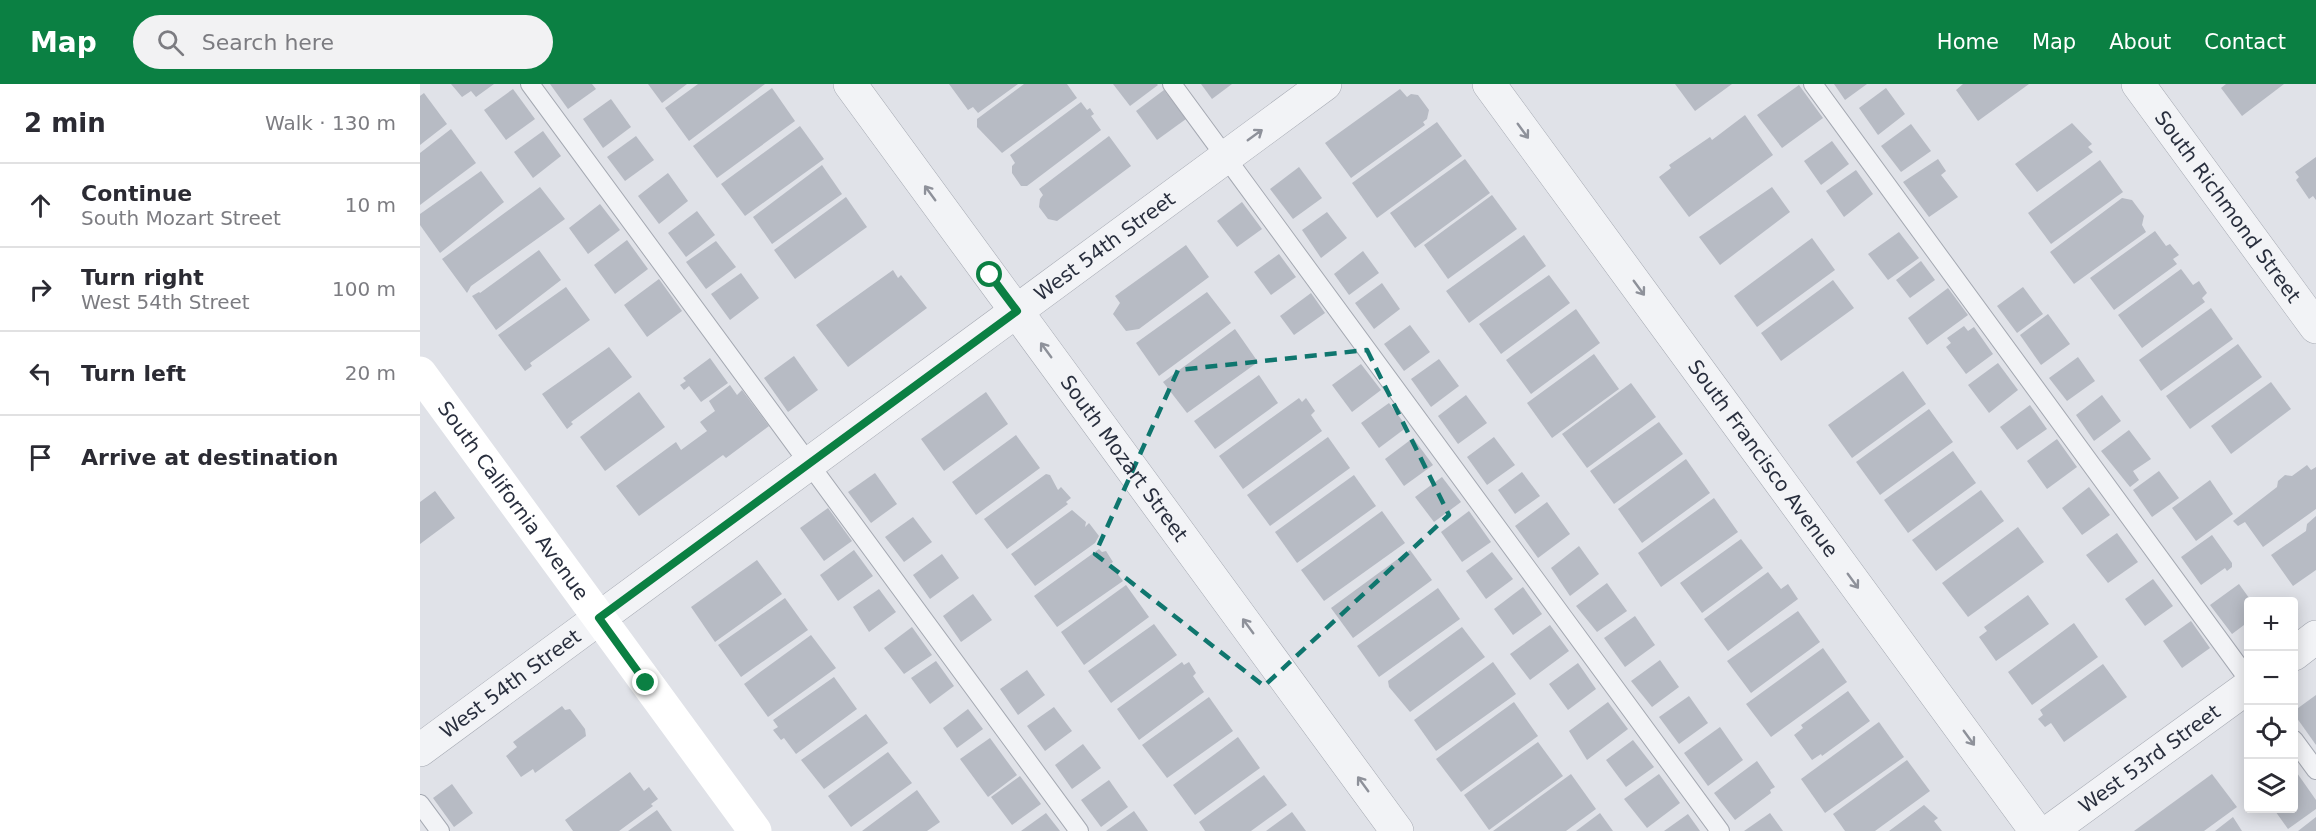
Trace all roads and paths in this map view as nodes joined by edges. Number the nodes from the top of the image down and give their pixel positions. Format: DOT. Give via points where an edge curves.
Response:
graph roads {
  1 [pos="530,84"];
  2 [pos="850,84"];
  3 [pos="1172,84"];
  4 [pos="1325,84"];
  5 [pos="1489,84"];
  6 [pos="1813,84"];
  7 [pos="2138,84"];
  8 [pos="1226,157"];
  9 [pos="1017,311"];
  10 [pos="2316,327"];
  11 [pos="420,373"];
  12 [pos="809,464"];
  13 [pos="599,618"];
  14 [pos="2316,637"];
  15 [pos="2298,651"];
  16 [pos="2244,674"];
  17 [pos="2244,690"];
  18 [pos="2298,745"];
  19 [pos="420,750"];
  20 [pos="2316,770"];
  21 [pos="420,804"];
  22 [pos="440,831"];
  23 [pos="755,831"];
  24 [pos="1079,831"];
  25 [pos="1397,831"];
  26 [pos="1720,831"];
  27 [pos="2037,831"];
  28 [pos="2050,831"];
  1 -- 12 [label="lane"];
  9 -- 2 [label="street, South Mozart Street, one-way"];
  3 -- 8 [label="lane"];
  8 -- 4 [label="street, West 54th Street, one-way"];
  5 -- 27 [label="street, South Francisco Avenue, one-way"];
  6 -- 16 [label="lane"];
  7 -- 10 [label="street, South Richmond Street"];
  8 -- 9 [label="street, West 54th Street"];
  8 -- 26 [label="lane"];
  9 -- 12 [label="street, West 54th Street"];
  25 -- 9 [label="street, South Mozart Street, one-way"];
  11 -- 13 [label="street, South California Avenue"];
  12 -- 13 [label="street, West 54th Street"];
  12 -- 24 [label="lane"];
  13 -- 19 [label="street, West 54th Street"];
  13 -- 23 [label="street, South California Avenue"];
  14 -- 15 [label="street"];
  17 -- 28 [label="street, West 53rd Street"];
  18 -- 20 [label="lane"];
  21 -- 22 [label="lane"];
}
